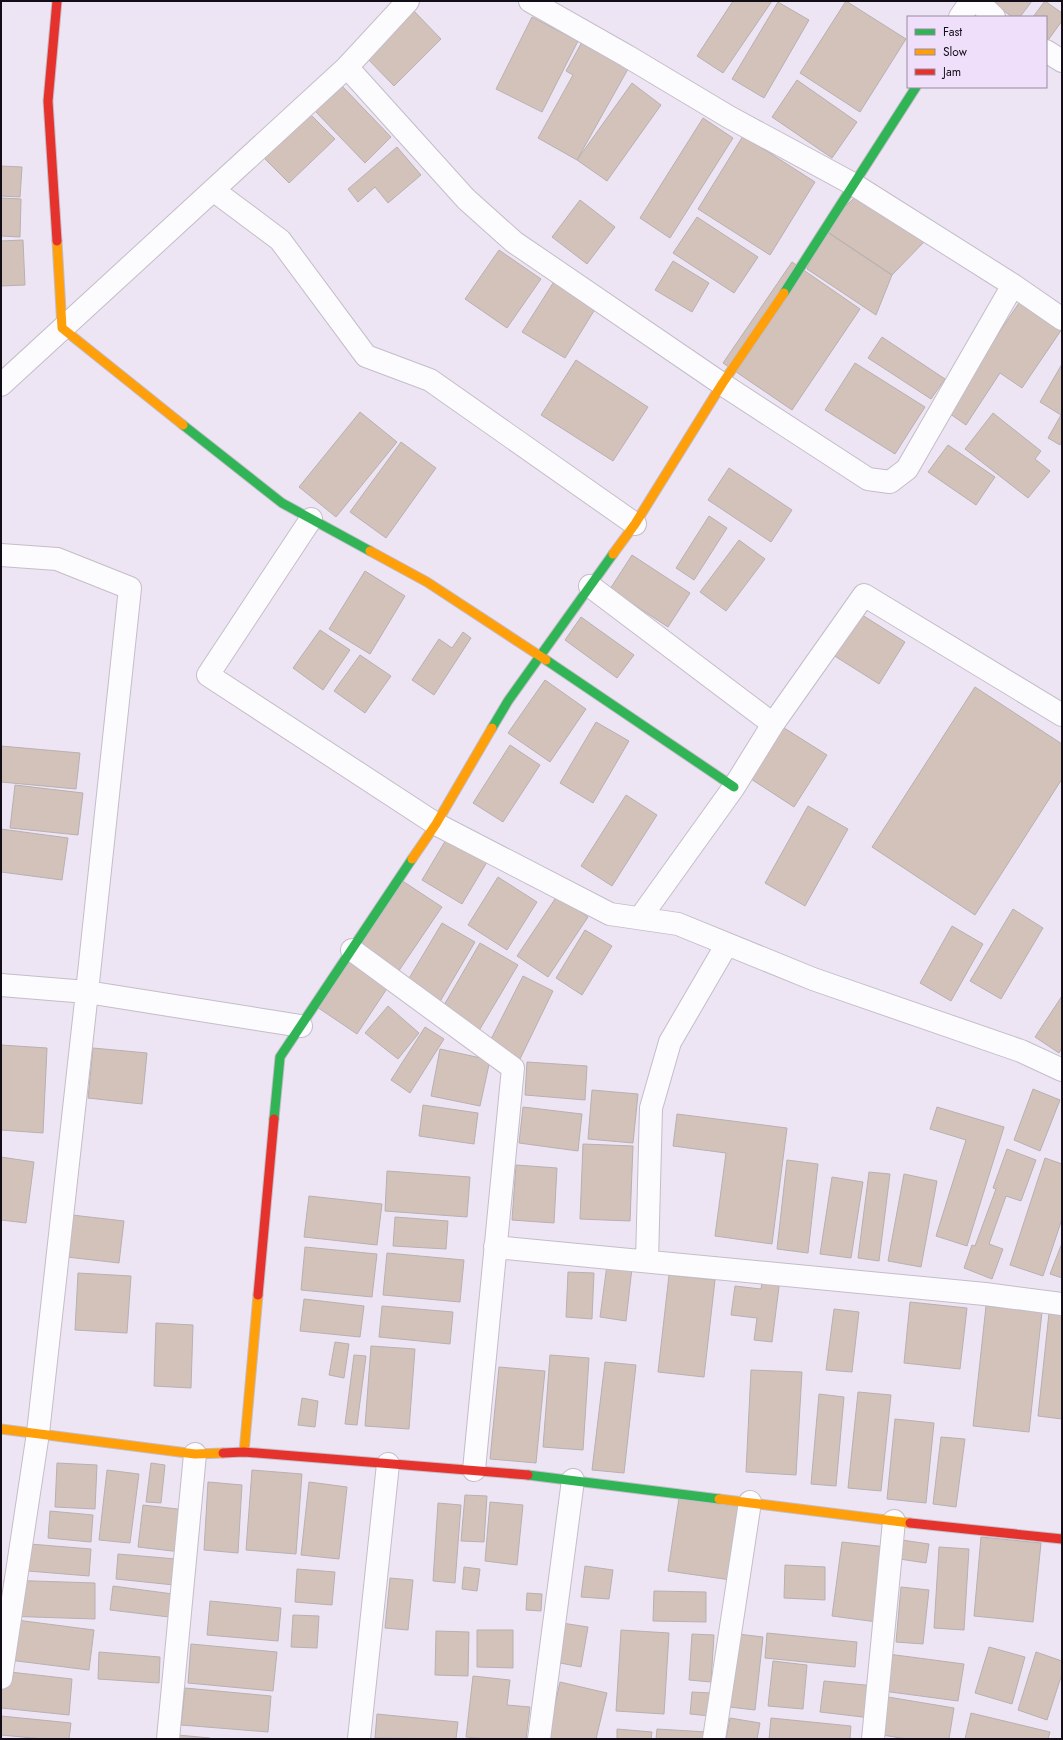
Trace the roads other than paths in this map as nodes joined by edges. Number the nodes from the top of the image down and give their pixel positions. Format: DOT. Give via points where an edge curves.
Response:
graph roads {
  1 [pos="57,1"];
  2 [pos="408,1"];
  3 [pos="530,1"];
  4 [pos="971,1"];
  5 [pos="977,1"];
  6 [pos="961,16"];
  7 [pos="993,16"];
  8 [pos="1047,52"];
  9 [pos="1062,62"];
  10 [pos="347,67"];
  11 [pos="915,88"];
  12 [pos="853,184"];
  13 [pos="213,190"];
  14 [pos="1013,285"];
  15 [pos="1062,319"];
  16 [pos="62,328"];
  17 [pos="722,384"];
  18 [pos="1,385"];
  19 [pos="311,519"];
  20 [pos="635,524"];
  21 [pos="1,555"];
  22 [pos="590,586"];
  23 [pos="540,656"];
  24 [pos="1062,715"];
  25 [pos="773,724"];
  26 [pos="734,787"];
  27 [pos="436,824"];
  28 [pos="640,918"];
  29 [pos="727,944"];
  30 [pos="352,950"];
  31 [pos="1,984"];
  32 [pos="88,992"];
  33 [pos="301,1026"];
  34 [pos="1062,1070"];
  35 [pos="495,1247"];
  36 [pos="647,1262"];
  37 [pos="1062,1304"];
  38 [pos="1,1429"];
  39 [pos="38,1432"];
  40 [pos="244,1452"];
  41 [pos="195,1454"];
  42 [pos="388,1464"];
  43 [pos="474,1470"];
  44 [pos="573,1480"];
  45 [pos="750,1502"];
  46 [pos="894,1521"];
  47 [pos="1062,1540"];
  48 [pos="1,1678"];
  49 [pos="168,1739"];
  50 [pos="359,1739"];
  51 [pos="539,1739"];
  52 [pos="714,1739"];
  53 [pos="873,1739"];
  1 -- 16 [label="street" via="48,101"];
  2 -- 10 [label="street"];
  3 -- 12 [label="street" via="729,117"];
  4 -- 6 [label="street"];
  5 -- 7 [label="street"];
  8 -- 9 [label="street"];
  10 -- 13 [label="street"];
  10 -- 17 [label="street" via="466,199 514,242"];
  11 -- 12 [label="street"];
  12 -- 14 [label="street"];
  12 -- 17 [label="street"];
  13 -- 16 [label="street"];
  13 -- 20 [label="street" via="280,240 366,356 430,380"];
  14 -- 15 [label="street"];
  14 -- 17 [label="street" via="907,469 890,482 868,479"];
  16 -- 18 [label="street"];
  16 -- 19 [label="street" via="282,503"];
  17 -- 20 [label="street"];
  19 -- 23 [label="street" via="427,582"];
  19 -- 27 [label="street" via="208,674"];
  20 -- 22 [label="street"];
  21 -- 32 [label="street" via="58,560 130,588"];
  22 -- 23 [label="street"];
  22 -- 25 [label="street"];
  23 -- 26 [label="street"];
  23 -- 27 [label="street" via="508,701"];
  24 -- 25 [label="street" via="864,595"];
  25 -- 26 [label="street"];
  26 -- 28 [label="street"];
  27 -- 28 [label="street" via="610,914"];
  27 -- 30 [label="street"];
  28 -- 29 [label="street" via="678,924"];
  29 -- 34 [label="street" via="813,979 1021,1051"];
  29 -- 36 [label="street" via="670,1042 651,1108"];
  30 -- 33 [label="street"];
  30 -- 35 [label="street" via="512,1068"];
  31 -- 32 [label="street"];
  32 -- 33 [label="street"];
  32 -- 39 [label="street"];
  33 -- 40 [label="street" via="280,1057"];
  35 -- 36 [label="street"];
  35 -- 43 [label="street"];
  36 -- 37 [label="street" via="985,1294"];
  38 -- 39 [label="street"];
  39 -- 41 [label="street"];
  39 -- 48 [label="street"];
  40 -- 41 [label="street"];
  40 -- 42 [label="street"];
  41 -- 49 [label="street"];
  42 -- 43 [label="street"];
  42 -- 50 [label="street"];
  43 -- 44 [label="street"];
  44 -- 45 [label="street"];
  44 -- 51 [label="street"];
  45 -- 46 [label="street"];
  45 -- 52 [label="street"];
  46 -- 47 [label="street"];
  46 -- 53 [label="street"];
}
